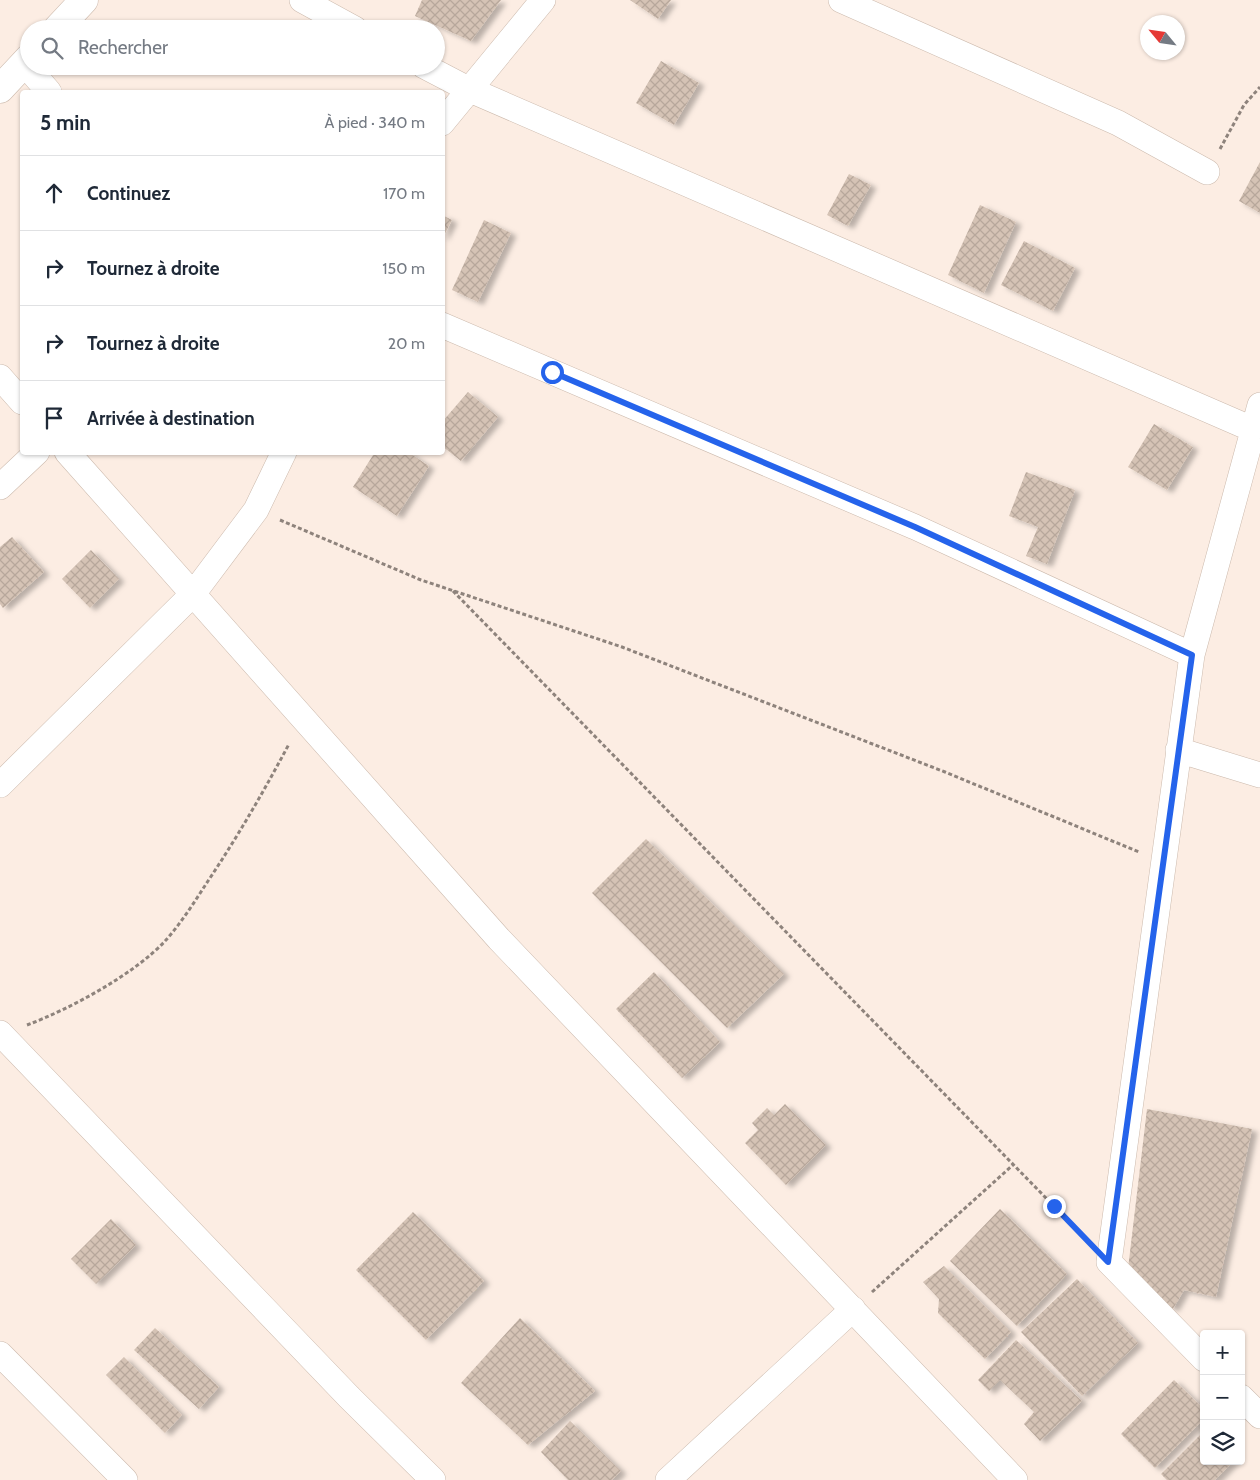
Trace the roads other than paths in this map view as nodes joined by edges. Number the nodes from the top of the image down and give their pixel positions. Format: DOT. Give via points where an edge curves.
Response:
graph roads {
  1 [pos="84,0"];
  2 [pos="302,0"];
  3 [pos="543,0"];
  4 [pos="841,0"];
  5 [pos="65,20"];
  6 [pos="339,20"];
  7 [pos="20,68"];
  8 [pos="37,75"];
  9 [pos="441,75"];
  10 [pos="0,89"];
  11 [pos="468,89"];
  12 [pos="48,90"];
  13 [pos="445,119"];
  14 [pos="1207,172"];
  15 [pos="445,326"];
  16 [pos="0,377"];
  17 [pos="20,400"];
  18 [pos="1260,404"];
  19 [pos="1252,429"];
  20 [pos="34,455"];
  21 [pos="70,455"];
  22 [pos="283,455"];
  23 [pos="0,487"];
  24 [pos="193,594"];
  25 [pos="1192,655"];
  26 [pos="1178,750"];
  27 [pos="1260,775"];
  28 [pos="0,785"];
  29 [pos="0,1034"];
  30 [pos="852,1309"];
  31 [pos="0,1354"];
  32 [pos="1200,1355"];
  33 [pos="1245,1401"];
  34 [pos="1260,1416"];
  35 [pos="125,1480"];
  36 [pos="433,1480"];
  37 [pos="668,1480"];
  38 [pos="1015,1480"];
  1 -- 5 [label="main road"];
  2 -- 6 [label="street"];
  3 -- 11 [label="street"];
  4 -- 14 [label="street" via="1118,123"];
  7 -- 10 [label="main road"];
  8 -- 12 [label="street"];
  9 -- 11 [label="street"];
  11 -- 13 [label="street"];
  11 -- 19 [label="street"];
  15 -- 25 [label="street" via="915,527"];
  16 -- 17 [label="street"];
  18 -- 19 [label="street"];
  19 -- 25 [label="street"];
  20 -- 23 [label="street"];
  21 -- 24 [label="street"];
  22 -- 24 [label="street" via="256,510"];
  24 -- 28 [label="street"];
  24 -- 30 [label="street" via="499,939"];
  25 -- 26 [label="street"];
  26 -- 27 [label="street"];
  26 -- 32 [label="street" via="1108,1262"];
  29 -- 36 [label="street"];
  30 -- 37 [label="street"];
  30 -- 38 [label="street"];
  31 -- 35 [label="street"];
  33 -- 34 [label="street"];
}
